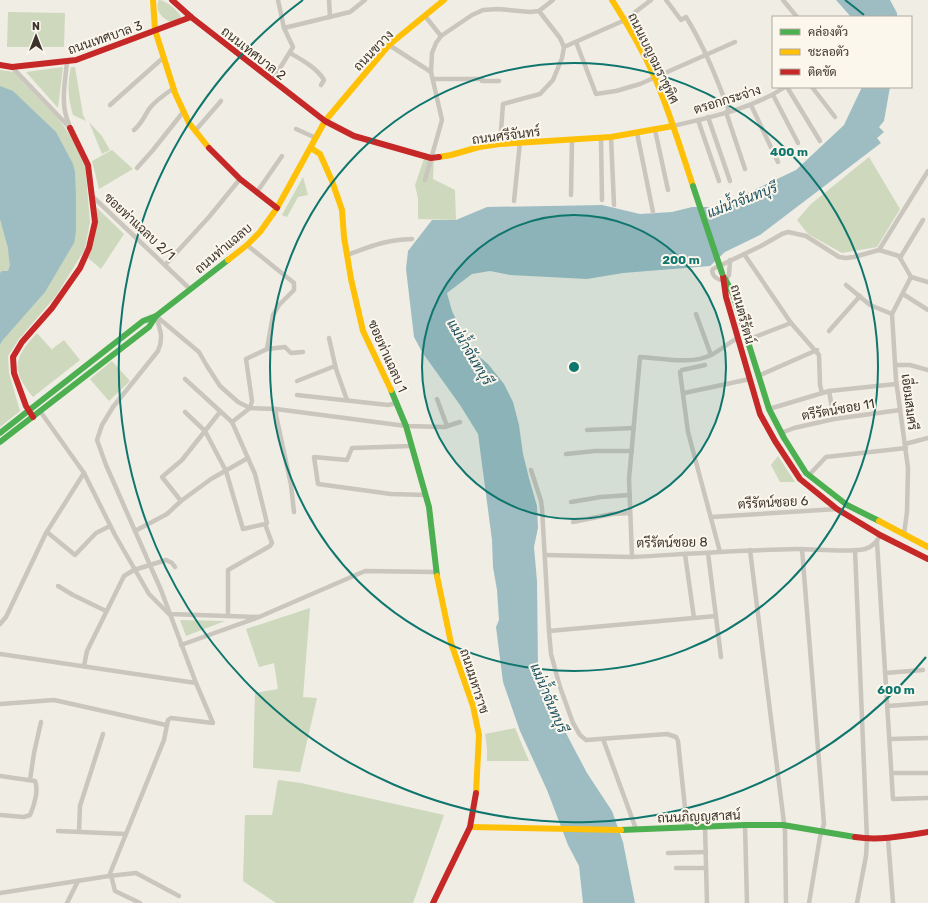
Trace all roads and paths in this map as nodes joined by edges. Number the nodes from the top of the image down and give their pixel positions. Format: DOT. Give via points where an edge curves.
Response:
graph roads {
  1 [pos="153,0"];
  2 [pos="172,0"];
  3 [pos="278,0"];
  4 [pos="328,0"];
  5 [pos="366,0"];
  6 [pos="444,0"];
  7 [pos="552,0"];
  8 [pos="612,0"];
  9 [pos="651,0"];
  10 [pos="666,0"];
  11 [pos="783,0"];
  12 [pos="182,10"];
  13 [pos="539,11"];
  14 [pos="425,16"];
  15 [pos="796,16"];
  16 [pos="155,17"];
  17 [pos="191,17"];
  18 [pos="330,17"];
  19 [pos="625,20"];
  20 [pos="180,21"];
  21 [pos="171,25"];
  22 [pos="284,28"];
  23 [pos="155,30"];
  24 [pos="441,36"];
  25 [pos="576,42"];
  26 [pos="735,42"];
  27 [pos="390,45"];
  28 [pos="564,47"];
  29 [pos="290,52"];
  30 [pos="706,55"];
  31 [pos="164,58"];
  32 [pos="67,62"];
  33 [pos="0,65"];
  34 [pos="12,67"];
  35 [pos="431,72"];
  36 [pos="654,77"];
  37 [pos="433,79"];
  38 [pos="272,81"];
  39 [pos="499,81"];
  40 [pos="321,85"];
  41 [pos="174,88"];
  42 [pos="784,88"];
  43 [pos="787,88"];
  44 [pos="813,88"];
  45 [pos="773,95"];
  46 [pos="221,101"];
  47 [pos="110,105"];
  48 [pos="751,105"];
  49 [pos="184,112"];
  50 [pos="728,112"];
  51 [pos="708,117"];
  52 [pos="835,117"];
  53 [pos="698,120"];
  54 [pos="325,121"];
  55 [pos="673,126"];
  56 [pos="70,128"];
  57 [pos="296,129"];
  58 [pos="134,130"];
  59 [pos="655,130"];
  60 [pos="195,131"];
  61 [pos="637,133"];
  62 [pos="611,137"];
  63 [pos="316,138"];
  64 [pos="600,138"];
  65 [pos="572,140"];
  66 [pos="520,142"];
  67 [pos="820,142"];
  68 [pos="798,143"];
  69 [pos="500,144"];
  70 [pos="311,148"];
  71 [pos="282,156"];
  72 [pos="431,158"];
  73 [pos="778,162"];
  74 [pos="137,168"];
  75 [pos="745,169"];
  76 [pos="928,171"];
  77 [pos="240,179"];
  78 [pos="426,180"];
  79 [pos="719,181"];
  80 [pos="730,181"];
  81 [pos="668,190"];
  82 [pos="257,192"];
  83 [pos="571,195"];
  84 [pos="92,196"];
  85 [pos="602,200"];
  86 [pos="514,201"];
  87 [pos="614,205"];
  88 [pos="277,208"];
  89 [pos="653,212"];
  90 [pos="923,220"];
  91 [pos="412,239"];
  92 [pos="247,245"];
  93 [pos="878,250"];
  94 [pos="744,254"];
  95 [pos="347,255"];
  96 [pos="900,258"];
  97 [pos="730,260"];
  98 [pos="165,265"];
  99 [pos="723,277"];
  100 [pos="911,277"];
  101 [pos="928,282"];
  102 [pos="846,285"];
  103 [pos="190,289"];
  104 [pos="903,294"];
  105 [pos="860,296"];
  106 [pos="928,310"];
  107 [pos="696,314"];
  108 [pos="892,314"];
  109 [pos="156,316"];
  110 [pos="790,323"];
  111 [pos="829,332"];
  112 [pos="328,338"];
  113 [pos="738,338"];
  114 [pos="747,340"];
  115 [pos="267,349"];
  116 [pos="817,350"];
  117 [pos="303,352"];
  118 [pos="711,355"];
  119 [pos="705,365"];
  120 [pos="895,365"];
  121 [pos="335,366"];
  122 [pos="928,370"];
  123 [pos="758,376"];
  124 [pos="185,379"];
  125 [pos="750,379"];
  126 [pos="297,381"];
  127 [pos="896,384"];
  128 [pos="829,391"];
  129 [pos="684,393"];
  130 [pos="822,393"];
  131 [pos="297,394"];
  132 [pos="436,399"];
  133 [pos="347,400"];
  134 [pos="397,403"];
  135 [pos="250,408"];
  136 [pos="769,409"];
  137 [pos="29,410"];
  138 [pos="276,410"];
  139 [pos="900,410"];
  140 [pos="40,411"];
  141 [pos="185,412"];
  142 [pos="220,412"];
  143 [pos="33,417"];
  144 [pos="834,419"];
  145 [pos="232,422"];
  146 [pos="460,422"];
  147 [pos="406,426"];
  148 [pos="447,426"];
  149 [pos="634,428"];
  150 [pos="587,430"];
  151 [pos="205,431"];
  152 [pos="0,433"];
  153 [pos="781,433"];
  154 [pos="928,438"];
  155 [pos="0,442"];
  156 [pos="411,446"];
  157 [pos="905,446"];
  158 [pos="632,450"];
  159 [pos="566,454"];
  160 [pos="248,458"];
  161 [pos="531,470"];
  162 [pos="226,471"];
  163 [pos="84,473"];
  164 [pos="809,475"];
  165 [pos="426,495"];
  166 [pos="630,495"];
  167 [pos="181,501"];
  168 [pos="571,502"];
  169 [pos="429,507"];
  170 [pos="837,509"];
  171 [pos="294,512"];
  172 [pos="630,513"];
  173 [pos="711,516"];
  174 [pos="573,522"];
  175 [pos="265,524"];
  176 [pos="110,526"];
  177 [pos="135,531"];
  178 [pos="47,532"];
  179 [pos="904,534"];
  180 [pos="880,535"];
  181 [pos="877,542"];
  182 [pos="928,547"];
  183 [pos="802,549"];
  184 [pos="750,550"];
  185 [pos="855,550"];
  186 [pos="720,552"];
  187 [pos="708,553"];
  188 [pos="545,554"];
  189 [pos="685,554"];
  190 [pos="75,555"];
  191 [pos="632,557"];
  192 [pos="928,559"];
  193 [pos="80,560"];
  194 [pos="150,566"];
  195 [pos="175,567"];
  196 [pos="134,570"];
  197 [pos="436,572"];
  198 [pos="58,586"];
  199 [pos="106,611"];
  200 [pos="170,614"];
  201 [pos="228,616"];
  202 [pos="716,616"];
  203 [pos="259,617"];
  204 [pos="694,618"];
  205 [pos="0,624"];
  206 [pos="549,631"];
  207 [pos="181,644"];
  208 [pos="0,654"];
  209 [pos="721,657"];
  210 [pos="84,666"];
  211 [pos="923,670"];
  212 [pos="886,673"];
  213 [pos="196,683"];
  214 [pos="928,703"];
  215 [pos="0,704"];
  216 [pos="888,706"];
  217 [pos="41,722"];
  218 [pos="166,725"];
  219 [pos="103,734"];
  220 [pos="928,738"];
  221 [pos="603,739"];
  222 [pos="890,739"];
  223 [pos="892,773"];
  224 [pos="928,773"];
  225 [pos="0,776"];
  226 [pos="30,780"];
  227 [pos="928,798"];
  228 [pos="0,815"];
  229 [pos="784,825"];
  230 [pos="745,826"];
  231 [pos="470,827"];
  232 [pos="687,827"];
  233 [pos="705,827"];
  234 [pos="636,829"];
  235 [pos="58,831"];
  236 [pos="79,831"];
  237 [pos="822,832"];
  238 [pos="928,832"];
  239 [pos="126,834"];
  240 [pos="888,838"];
  241 [pos="867,839"];
  242 [pos="706,852"];
  243 [pos="668,853"];
  244 [pos="676,868"];
  245 [pos="706,868"];
  246 [pos="110,876"];
  247 [pos="78,881"];
  248 [pos="0,893"];
  249 [pos="179,896"];
  250 [pos="67,903"];
  251 [pos="140,903"];
  252 [pos="433,903"];
  253 [pos="707,903"];
  254 [pos="747,903"];
  255 [pos="786,903"];
  256 [pos="809,903"];
  257 [pos="857,903"];
  258 [pos="892,903"];
  1 -- 16 [label="street"];
  2 -- 12 [label="street, ถนนเทศบาล 2"];
  3 -- 22 [label="street"];
  4 -- 18 [label="street"];
  5 -- 18 [label="street" via="350,12"];
  6 -- 14 [label="street, ถนนขวาง"];
  7 -- 13 [label="street"];
  8 -- 19 [label="street, ถนนเบญจมราชูทิศ"];
  9 -- 19 [label="street"];
  10 -- 30 [label="street" via="681,20 686,17"];
  11 -- 15 [label="street"];
  12 -- 17 [label="street, ถนนเทศบาล 2"];
  12 -- 20 [label="street" via="184,16"];
  13 -- 24 [label="street" via="483,10"];
  13 -- 28 [label="street"];
  14 -- 24 [label="street"];
  14 -- 27 [label="street, ถนนขวาง"];
  16 -- 21 [label="street" via="160,23"];
  16 -- 23 [label="street"];
  17 -- 20 [label="street, ถนนเทศบาล 3"];
  17 -- 38 [label="street, ถนนเทศบาล 2"];
  18 -- 22 [label="street"];
  19 -- 25 [label="street"];
  19 -- 36 [label="street, ถนนเบญจมราชูทิศ"];
  20 -- 21 [label="street, ถนนเทศบาล 3"];
  21 -- 23 [label="street, ถนนเทศบาล 3"];
  22 -- 29 [label="street" via="293,48"];
  23 -- 31 [label="street"];
  23 -- 32 [label="street, ถนนเทศบาล 3" via="117,46"];
  24 -- 35 [label="street" via="432,53"];
  25 -- 28 [label="street"];
  25 -- 36 [label="street" via="596,94 627,88"];
  26 -- 30 [label="street"];
  27 -- 35 [label="street"];
  27 -- 54 [label="street, ถนนขวาง"];
  28 -- 69 [label="street" via="553,80 540,94 503,104"];
  29 -- 38 [label="street"];
  29 -- 40 [label="street" via="321,76 324,80"];
  30 -- 36 [label="street"];
  30 -- 50 [label="street"];
  31 -- 41 [label="street"];
  31 -- 47 [label="street"];
  32 -- 34 [label="street, ถนนเทศบาล 3"];
  32 -- 56 [label="street" via="64,107"];
  33 -- 34 [label="street, ถนนเทศบาล 3"];
  34 -- 56 [label="street"];
  35 -- 37 [label="street"];
  36 -- 55 [label="street, ถนนเบญจมราชูทิศ"];
  37 -- 39 [label="street"];
  37 -- 72 [label="street" via="442,120"];
  38 -- 54 [label="street, ถนนเทศบาล 2"];
  41 -- 49 [label="street"];
  41 -- 58 [label="street" via="157,100"];
  42 -- 45 [label="street, ตรอกกระจ่าง"];
  43 -- 67 [label="street"];
  44 -- 52 [label="street"];
  45 -- 48 [label="street, ตรอกกระจ่าง"];
  45 -- 68 [label="street"];
  46 -- 60 [label="street"];
  48 -- 50 [label="street, ตรอกกระจ่าง"];
  48 -- 73 [label="street"];
  49 -- 60 [label="street"];
  49 -- 74 [label="street"];
  50 -- 51 [label="street, ตรอกกระจ่าง"];
  50 -- 75 [label="street"];
  51 -- 53 [label="street, ตรอกกระจ่าง"];
  51 -- 80 [label="street"];
  53 -- 55 [label="street, ตรอกกระจ่าง"];
  53 -- 79 [label="street"];
  54 -- 63 [label="street, ถนนท่าแฉลบ"];
  54 -- 72 [label="street, ถนนศรีจันทร์" via="354,136"];
  55 -- 59 [label="street, ถนนศรีจันทร์"];
  55 -- 99 [label="street, ถนนตรีรัตน์, bridge"];
  56 -- 84 [label="street" via="88,165"];
  57 -- 63 [label="street"];
  59 -- 61 [label="street, ถนนศรีจันทร์"];
  59 -- 81 [label="street"];
  60 -- 77 [label="street" via="210,151"];
  61 -- 62 [label="street, ถนนศรีจันทร์"];
  61 -- 89 [label="street"];
  62 -- 64 [label="street, ถนนศรีจันทร์"];
  62 -- 87 [label="street"];
  63 -- 70 [label="street, ถนนท่าแฉลบ"];
  64 -- 65 [label="street, ถนนศรีจันทร์"];
  64 -- 85 [label="street"];
  65 -- 66 [label="street, ถนนศรีจันทร์"];
  65 -- 83 [label="street"];
  66 -- 69 [label="street, ถนนศรีจันทร์"];
  66 -- 86 [label="street"];
  69 -- 72 [label="street, ถนนศรีจันทร์"];
  70 -- 88 [label="street, ถนนท่าแฉลบ"];
  70 -- 95 [label="street, ซอยท่าแฉลบ 1" via="320,154 342,210"];
  71 -- 82 [label="street"];
  72 -- 78 [label="street"];
  76 -- 93 [label="street"];
  77 -- 82 [label="street"];
  77 -- 98 [label="street"];
  82 -- 88 [label="street"];
  84 -- 98 [label="street, ซอยท่าแฉลบ 2/1"];
  84 -- 137 [label="street" via="95,222 90,248 80,268 52,308 22,342 13,357 14,373"];
  88 -- 92 [label="street, ถนนท่าแฉลบ"];
  90 -- 96 [label="street"];
  91 -- 95 [label="street" via="383,242"];
  92 -- 103 [label="street, ถนนท่าแฉลบ"];
  92 -- 115 [label="street" via="294,283 294,290 273,315"];
  93 -- 94 [label="street" via="854,258 839,257 806,236 788,232"];
  93 -- 96 [label="street"];
  94 -- 97 [label="street"];
  94 -- 110 [label="street"];
  95 -- 134 [label="street, ซอยท่าแฉลบ 1" via="363,331"];
  96 -- 100 [label="street"];
  97 -- 99 [label="street" via="729,276"];
  97 -- 99 [label="street" via="712,270 715,278"];
  98 -- 103 [label="street, ซอยท่าแฉลบ 2/1"];
  99 -- 113 [label="street, ถนนตรีรัตน์"];
  99 -- 114 [label="street, ถนนตรีรัตน์" via="733,294"];
  100 -- 101 [label="street"];
  100 -- 104 [label="street"];
  102 -- 105 [label="street"];
  103 -- 109 [label="street, ถนนท่าแฉลบ"];
  104 -- 106 [label="street"];
  104 -- 108 [label="street"];
  105 -- 108 [label="street" via="870,305"];
  105 -- 111 [label="street"];
  107 -- 118 [label="street"];
  108 -- 120 [label="street, เอี่ยมสมศรี"];
  109 -- 135 [label="street" via="199,352 220,386 238,402"];
  109 -- 137 [label="street, ถนนท่าแฉลบ" via="143,321"];
  109 -- 140 [label="street, ถนนท่าแฉลบ" via="148,327"];
  109 -- 177 [label="street" via="162,338 158,351 113,407 102,425 97,440"];
  110 -- 114 [label="street"];
  110 -- 116 [label="street"];
  112 -- 121 [label="street"];
  113 -- 118 [label="street"];
  113 -- 125 [label="street, ถนนตรีรัตน์"];
  114 -- 123 [label="street, ถนนตรีรัตน์"];
  115 -- 117 [label="street" via="282,347 291,353"];
  115 -- 135 [label="street" via="246,359 252,401"];
  116 -- 123 [label="street"];
  116 -- 130 [label="street" via="820,354"];
  118 -- 149 [label="street, ตรีรัตน์ซอย 8" via="692,360 640,357"];
  119 -- 129 [label="street" via="680,371"];
  120 -- 122 [label="street" via="910,365"];
  120 -- 127 [label="street, เอี่ยมสมศรี"];
  121 -- 126 [label="street"];
  121 -- 133 [label="street"];
  123 -- 136 [label="street, ถนนตรีรัตน์"];
  124 -- 142 [label="street"];
  125 -- 129 [label="street"];
  125 -- 170 [label="street, ถนนตรีรัตน์" via="760,414 800,479"];
  127 -- 128 [label="street"];
  127 -- 139 [label="street, เอี่ยมสมศรี"];
  128 -- 130 [label="street"];
  128 -- 144 [label="street"];
  129 -- 173 [label="street" via="688,432"];
  130 -- 136 [label="street"];
  131 -- 133 [label="street"];
  132 -- 148 [label="street"];
  133 -- 134 [label="street" via="388,405"];
  134 -- 147 [label="street, ซอยท่าแฉลบ 1"];
  135 -- 138 [label="street"];
  135 -- 145 [label="street"];
  136 -- 153 [label="street, ถนนตรีรัตน์"];
  137 -- 143 [label="street"];
  137 -- 152 [label="street, ถนนท่าแฉลบ"];
  138 -- 147 [label="street"];
  138 -- 171 [label="street"];
  139 -- 144 [label="street, ตรีรัตน์ซอย 11"];
  139 -- 157 [label="street, เอี่ยมสมศรี"];
  140 -- 143 [label="street, ถนนท่าแฉลบ"];
  140 -- 163 [label="street"];
  141 -- 151 [label="street"];
  142 -- 145 [label="street"];
  142 -- 151 [label="street"];
  143 -- 155 [label="street, ถนนท่าแฉลบ"];
  144 -- 153 [label="street, ตรีรัตน์ซอย 11"];
  145 -- 160 [label="street"];
  146 -- 148 [label="street"];
  147 -- 148 [label="street"];
  147 -- 156 [label="street, ซอยท่าแฉลบ 1"];
  149 -- 150 [label="street"];
  149 -- 158 [label="street, ตรีรัตน์ซอย 8"];
  151 -- 162 [label="street"];
  151 -- 167 [label="street" via="182,460 162,477"];
  153 -- 164 [label="street, ถนนตรีรัตน์"];
  154 -- 157 [label="street"];
  156 -- 165 [label="street, ซอยท่าแฉลบ 1"];
  156 -- 165 [label="street" via="352,448 347,460 314,458 318,484 391,494"];
  157 -- 164 [label="street" via="826,457"];
  157 -- 179 [label="street, เอี่ยมสมศรี" via="908,468"];
  158 -- 159 [label="street"];
  158 -- 166 [label="street, ตรีรัตน์ซอย 8"];
  160 -- 162 [label="street"];
  160 -- 175 [label="street" via="255,474 267,523"];
  161 -- 188 [label="street" via="542,501"];
  162 -- 167 [label="street"];
  162 -- 175 [label="street" via="243,529"];
  163 -- 176 [label="street"];
  163 -- 178 [label="street"];
  164 -- 179 [label="street, ถนนตรีรัตน์" via="847,505"];
  165 -- 169 [label="street, ซอยท่าแฉลบ 1"];
  166 -- 168 [label="street"];
  166 -- 172 [label="street, ตรีรัตน์ซอย 8"];
  167 -- 177 [label="street" via="167,514"];
  169 -- 197 [label="street, ถนนมหาราช"];
  170 -- 173 [label="street, ตรีรัตน์ซอย 6"];
  170 -- 180 [label="street, ถนนตรีรัตน์"];
  172 -- 174 [label="street"];
  172 -- 191 [label="street, ตรีรัตน์ซอย 8"];
  173 -- 186 [label="street"];
  175 -- 201 [label="street" via="272,544 228,570"];
  176 -- 190 [label="street" via="96,533"];
  176 -- 196 [label="street"];
  177 -- 194 [label="street"];
  178 -- 190 [label="street"];
  178 -- 205 [label="street" via="6,617"];
  179 -- 182 [label="street, ถนนตรีรัตน์"];
  180 -- 181 [label="street"];
  180 -- 192 [label="street, ถนนตรีรัตน์"];
  181 -- 185 [label="street, ตรีรัตน์ซอย 8"];
  181 -- 212 [label="street"];
  183 -- 184 [label="street, ตรีรัตน์ซอย 8"];
  183 -- 185 [label="street, ตรีรัตน์ซอย 8"];
  183 -- 237 [label="street" via="824,824"];
  184 -- 186 [label="street, ตรีรัตน์ซอย 8"];
  184 -- 229 [label="street"];
  185 -- 241 [label="street"];
  186 -- 187 [label="street, ตรีรัตน์ซอย 8"];
  187 -- 189 [label="street, ตรีรัตน์ซอย 8"];
  187 -- 202 [label="street"];
  188 -- 191 [label="street"];
  188 -- 206 [label="street"];
  189 -- 191 [label="street, ตรีรัตน์ซอย 8"];
  189 -- 204 [label="street"];
  190 -- 193 [label="street"];
  194 -- 195 [label="street" via="166,560"];
  194 -- 196 [label="street"];
  194 -- 200 [label="street"];
  196 -- 199 [label="street" via="124,576"];
  196 -- 200 [label="street" via="149,594"];
  197 -- 203 [label="street" via="365,571"];
  197 -- 231 [label="street, ถนนมหาราช" via="451,644 473,706 478,735 476,799"];
  198 -- 199 [label="street"];
  199 -- 210 [label="street" via="87,651"];
  200 -- 201 [label="street"];
  200 -- 207 [label="street"];
  201 -- 203 [label="street"];
  202 -- 204 [label="street"];
  202 -- 209 [label="street"];
  203 -- 207 [label="street"];
  204 -- 206 [label="street"];
  206 -- 221 [label="street" via="553,663 577,731 586,740"];
  207 -- 213 [label="street"];
  208 -- 210 [label="street"];
  210 -- 213 [label="street"];
  211 -- 212 [label="street"];
  212 -- 216 [label="street"];
  213 -- 218 [label="street" via="213,723 171,718"];
  214 -- 216 [label="street"];
  215 -- 218 [label="street" via="54,700"];
  216 -- 222 [label="street"];
  217 -- 226 [label="street"];
  218 -- 239 [label="street" via="164,740"];
  219 -- 236 [label="street" via="80,806"];
  220 -- 222 [label="street"];
  221 -- 232 [label="street" via="668,734 676,737"];
  221 -- 234 [label="street"];
  222 -- 223 [label="street"];
  223 -- 224 [label="street"];
  223 -- 227 [label="street" via="893,800"];
  225 -- 226 [label="street"];
  226 -- 228 [label="street" via="35,781 37,785 30,815 24,818"];
  229 -- 230 [label="street, ถนนภิญญสาสน์"];
  229 -- 237 [label="street, ถนนภิญญสาสน์"];
  229 -- 255 [label="street"];
  230 -- 233 [label="street, ถนนภิญญสาสน์"];
  230 -- 254 [label="street"];
  231 -- 234 [label="street, ถนนภิญญสาสน์"];
  231 -- 252 [label="street, ถนนมหาราช"];
  232 -- 233 [label="street, ถนนภิญญสาสน์"];
  232 -- 234 [label="street, ถนนภิญญสาสน์"];
  233 -- 242 [label="street"];
  235 -- 236 [label="street"];
  236 -- 239 [label="street"];
  237 -- 241 [label="street, ถนนภิญญสาสน์"];
  237 -- 256 [label="street"];
  238 -- 240 [label="street, ถนนภิญญสาสน์"];
  239 -- 246 [label="street"];
  240 -- 241 [label="street, ถนนภิญญสาสน์"];
  240 -- 258 [label="street"];
  241 -- 257 [label="street"];
  242 -- 243 [label="street"];
  242 -- 245 [label="street"];
  244 -- 245 [label="street"];
  245 -- 253 [label="street"];
  246 -- 247 [label="street"];
  246 -- 249 [label="street" via="136,873"];
  246 -- 251 [label="street" via="115,890"];
  247 -- 248 [label="street"];
  247 -- 250 [label="street"];
}
